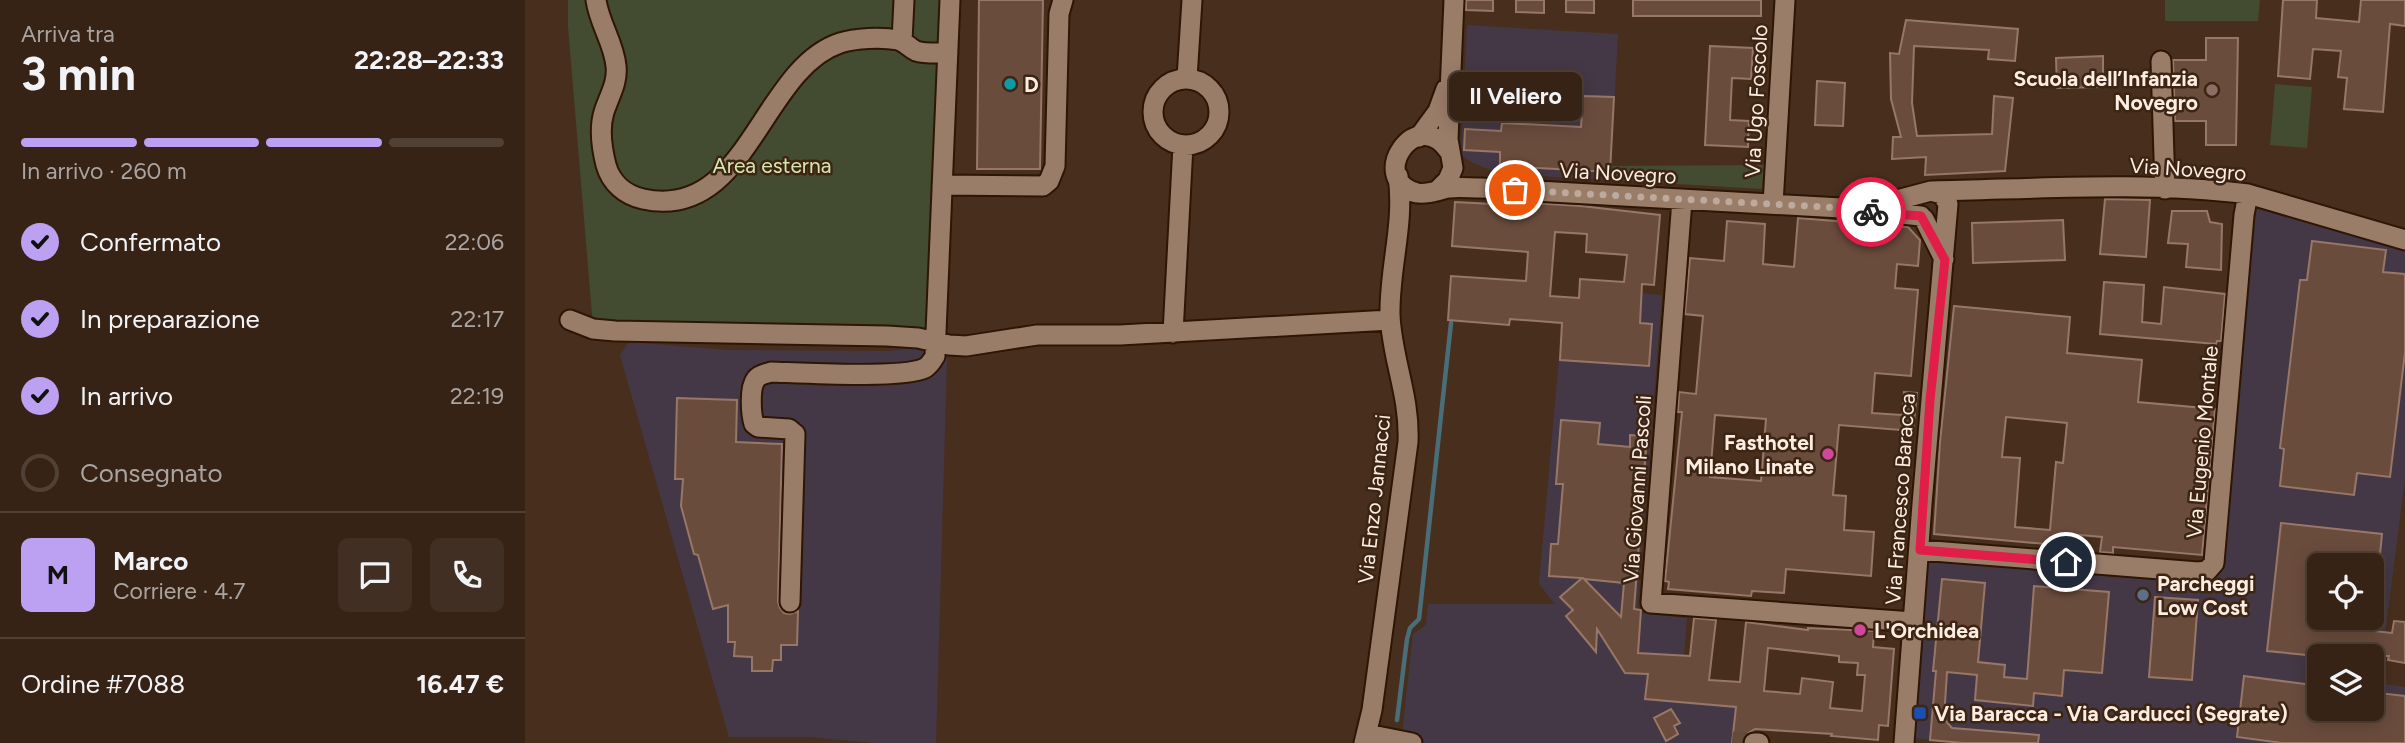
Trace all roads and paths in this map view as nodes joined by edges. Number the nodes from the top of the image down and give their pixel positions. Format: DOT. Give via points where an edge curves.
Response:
graph roads {
  1 [pos="596,0"];
  2 [pos="904,0"];
  3 [pos="950,0"];
  4 [pos="1063,0"];
  5 [pos="1192,0"];
  6 [pos="1454,0"];
  7 [pos="1785,0"];
  8 [pos="902,41"];
  9 [pos="948,53"];
  10 [pos="2161,61"];
  11 [pos="1451,67"];
  12 [pos="1187,78"];
  13 [pos="1419,137"];
  14 [pos="1183,145"];
  15 [pos="1451,156"];
  16 [pos="1398,176"];
  17 [pos="942,186"];
  18 [pos="2005,189"];
  19 [pos="2165,189"];
  20 [pos="1515,190"];
  21 [pos="1930,191"];
  22 [pos="1434,192"];
  23 [pos="2248,194"];
  24 [pos="1682,200"];
  25 [pos="1773,204"];
  26 [pos="1844,208"];
  27 [pos="1948,208"];
  28 [pos="1922,217"];
  29 [pos="1399,234"];
  30 [pos="2405,240"];
  31 [pos="1945,260"];
  32 [pos="571,320"];
  33 [pos="1391,320"];
  34 [pos="1173,333"];
  35 [pos="936,342"];
  36 [pos="1920,550"];
  37 [pos="790,602"];
  38 [pos="1913,622"];
  39 [pos="1366,739"];
  40 [pos="1412,743"];
  41 [pos="1904,743"];
  1 -- 8 [label="street" via="616,64 602,122 607,168 623,191 650,201 679,200 705,191 755,134 788,86 821,52 848,41"];
  2 -- 8 [label="street"];
  3 -- 9 [label="street"];
  4 -- 17 [label="street" via="1055,166 1049,181 1043,186"];
  5 -- 12 [label="street"];
  6 -- 11 [label="street"];
  7 -- 25 [label="street, Via Ugo Foscolo"];
  8 -- 9 [label="street" via="916,51"];
  9 -- 17 [label="street"];
  10 -- 19 [label="street"];
  11 -- 13 [label="street" via="1440,105"];
  11 -- 15 [label="street"];
  12 -- 14 [label="street" via="1176,80 1158,94 1153,116 1173,142"];
  12 -- 14 [label="street" via="1207,85 1220,113 1204,140"];
  13 -- 15 [label="street, Via Novegro" via="1435,138"];
  13 -- 16 [label="street" via="1399,151"];
  14 -- 34 [label="street"];
  15 -- 20 [label="street, Via Novegro" via="1456,166 1478,178"];
  15 -- 22 [label="street" via="1450,178"];
  16 -- 22 [label="street, Via Novegro" via="1413,191"];
  16 -- 29 [label="street, Via Enzo Jannacci"];
  17 -- 35 [label="street"];
  18 -- 19 [label="street, Via Novegro"];
  18 -- 21 [label="street, Via Novegro"];
  18 -- 27 [label="street, Via Novegro" via="1973,194"];
  19 -- 23 [label="street, Via Novegro"];
  20 -- 22 [label="street, Via Novegro" via="1470,187"];
  20 -- 24 [label="street, Via Novegro"];
  21 -- 26 [label="street, Via Novegro"];
  21 -- 27 [label="street" via="1943,194"];
  21 -- 28 [label="street" via="1917,202"];
  22 -- 29 [label="street" via="1413,208"];
  23 -- 30 [label="street, Via Novegro"];
  23 -- 36 [label="street, Via Eugenio Montale" via="2214,563 2207,571"];
  24 -- 25 [label="street, Via Novegro"];
  24 -- 38 [label="street, Via Giovanni Pascoli" via="1651,603"];
  25 -- 26 [label="street, Via Novegro"];
  26 -- 28 [label="street, Via Novegro"];
  27 -- 28 [label="street" via="1938,221"];
  27 -- 31 [label="street, Via Francesco Baracca"];
  28 -- 31 [label="street"];
  29 -- 33 [label="street, Via Enzo Jannacci" via="1391,276"];
  31 -- 36 [label="street, Via Francesco Baracca"];
  32 -- 35 [label="street" via="615,331 887,336"];
  33 -- 34 [label="street"];
  33 -- 39 [label="street, Via Enzo Jannacci" via="1406,399 1408,442"];
  34 -- 35 [label="street" via="1037,335 966,346"];
  35 -- 37 [label="street" via="931,364 915,371 771,372 755,380 754,424 795,434"];
  36 -- 38 [label="street, Via Francesco Baracca"];
  38 -- 41 [label="street, Via Francesco Baracca"];
  39 -- 40 [label="street"];
}
